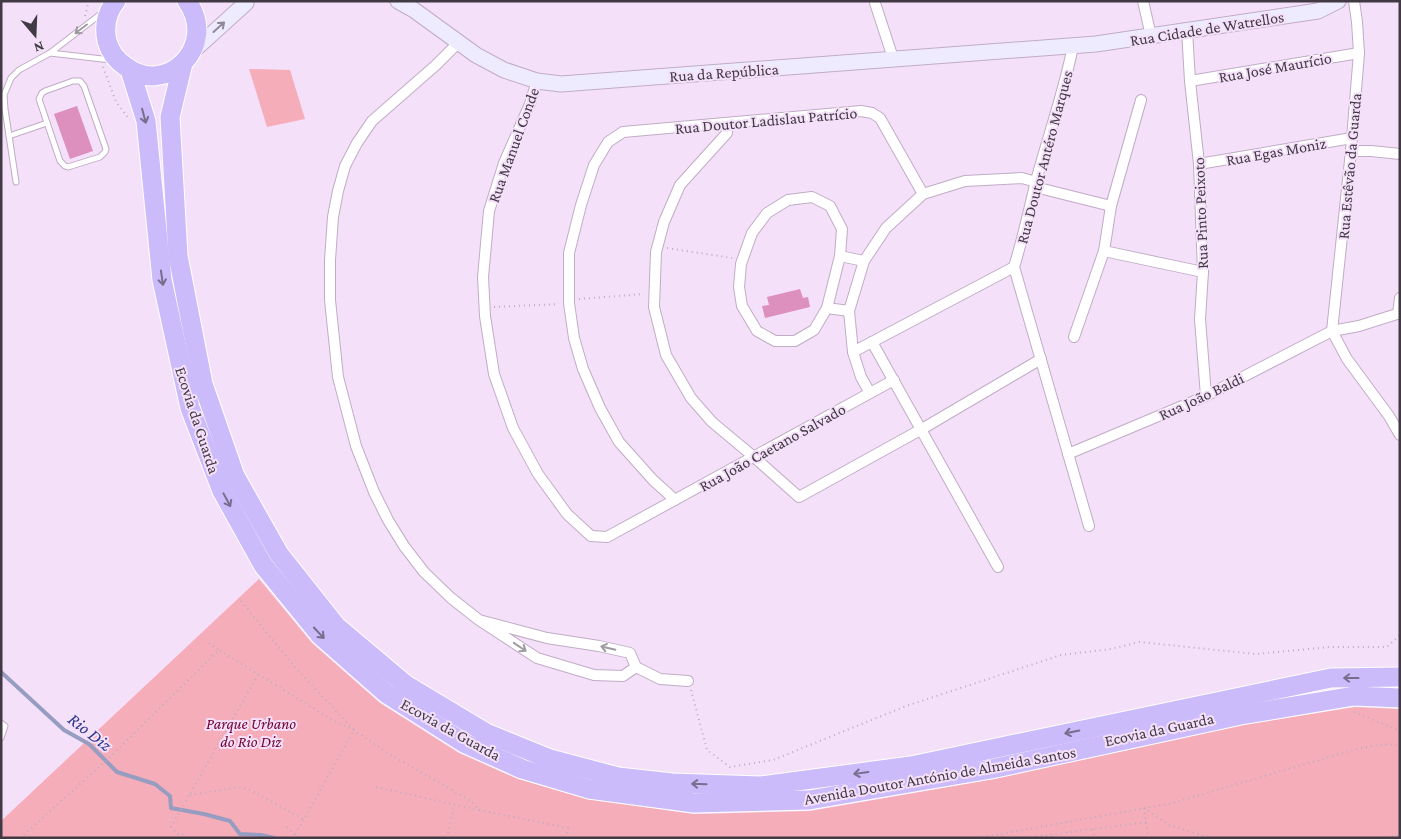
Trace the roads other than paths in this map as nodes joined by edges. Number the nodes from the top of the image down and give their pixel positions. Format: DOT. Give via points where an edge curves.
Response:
graph roads {
  1 [pos="187,1"];
  2 [pos="230,1"];
  3 [pos="398,1"];
  4 [pos="1143,1"];
  5 [pos="1338,1"];
  6 [pos="1354,1"];
  7 [pos="249,2"];
  8 [pos="114,3"];
  9 [pos="875,3"];
  10 [pos="1187,30"];
  11 [pos="1151,36"];
  12 [pos="459,42"];
  13 [pos="1073,46"];
  14 [pos="50,53"];
  15 [pos="1359,53"];
  16 [pos="187,58"];
  17 [pos="893,58"];
  18 [pos="116,63"];
  19 [pos="537,81"];
  20 [pos="1190,81"];
  21 [pos="1141,100"];
  22 [pos="47,123"];
  23 [pos="727,123"];
  24 [pos="9,136"];
  25 [pos="1352,138"];
  26 [pos="1351,151"];
  27 [pos="1400,154"];
  28 [pos="1199,164"];
  29 [pos="16,182"];
  30 [pos="1035,185"];
  31 [pos="923,194"];
  32 [pos="1111,206"];
  33 [pos="1104,251"];
  34 [pos="840,256"];
  35 [pos="864,261"];
  36 [pos="1014,267"];
  37 [pos="1203,272"];
  38 [pos="1400,298"];
  39 [pos="827,308"];
  40 [pos="848,310"];
  41 [pos="1399,313"];
  42 [pos="1332,332"];
  43 [pos="1074,337"];
  44 [pos="872,342"];
  45 [pos="853,352"];
  46 [pos="1041,359"];
  47 [pos="894,380"];
  48 [pos="870,393"];
  49 [pos="1206,396"];
  50 [pos="922,429"];
  51 [pos="1400,435"];
  52 [pos="1068,454"];
  53 [pos="754,457"];
  54 [pos="674,500"];
  55 [pos="1089,526"];
  56 [pos="998,567"];
  57 [pos="479,620"];
  58 [pos="636,666"];
  59 [pos="1400,678"];
  60 [pos="688,681"];
  61 [pos="1400,698"];
  62 [pos="1,723"];
  63 [pos="1,738"];
  1 -- 16 [label="highway, Avenida Doutor António de Almeida Santos" via="197,23 197,38"];
  2 -- 7 [label="street"];
  3 -- 12 [label="street, Rua da República"];
  4 -- 11 [label="street"];
  5 -- 10 [label="street, Rua Cidade de Watrellos" via="1318,11"];
  6 -- 15 [label="street, Rua Estêvão da Guarda"];
  16 -- 7 [label="street, one-way"];
  8 -- 14 [label="lane, one-way"];
  8 -- 18 [label="highway, Avenida Doutor António de Almeida Santos" via="107,17 105,32"];
  9 -- 17 [label="street"];
  10 -- 11 [label="street, Rua Cidade de Watrellos"];
  10 -- 20 [label="street, Rua Pinto Peixoto"];
  11 -- 13 [label="street, Rua Cidade de Watrellos"];
  12 -- 19 [label="street, Rua da República" via="504,70"];
  12 -- 57 [label="street" via="372,121 345,166 333,217 330,300 338,377 356,446 378,499 404,546 424,572"];
  13 -- 17 [label="street, Rua da República"];
  13 -- 30 [label="street, Rua Doutor Antéro Marques"];
  14 -- 18 [label="lane"];
  14 -- 24 [label="lane" via="11,78 4,94"];
  15 -- 20 [label="street, Rua José Maurício"];
  15 -- 25 [label="street, Rua Estêvão da Guarda"];
  16 -- 18 [label="highway" via="171,71 157,75 143,75"];
  59 -- 16 [label="highway, Avenida Doutor António de Almeida Santos, one-way" via="1331,678 911,766 760,786 672,783 618,777 550,759 486,733 406,686 336,626 278,554 235,476 203,384 178,256 170,117"];
  17 -- 19 [label="street, Rua da República" via="561,84"];
  18 -- 61 [label="highway, Avenida Doutor António de Almeida Santos, one-way" via="146,121 162,280 190,408 222,491 263,565 320,635 388,694 464,743 522,769 589,789 694,803 809,800 991,769 1240,715 1354,696"];
  19 -- 54 [label="street, Rua Manuel Conde" via="504,163 489,212 483,277 494,374 513,428 538,474 567,514 591,536 607,537"];
  20 -- 28 [label="street, Rua Pinto Peixoto"];
  21 -- 32 [label="street"];
  22 -- 22 [label="lane" via="60,161 65,166 90,160 105,152 80,81 42,93 39,99"];
  22 -- 24 [label="lane"];
  23 -- 31 [label="street, Rua Doutor Ladislau Patrício" via="861,111 872,113 880,118"];
  23 -- 53 [label="street" via="727,133 680,185 664,222 658,247 654,307 666,355 691,398 712,422"];
  23 -- 54 [label="street, Rua Doutor Ladislau Patrício" via="623,132 608,142 594,165 569,253 569,302 583,369 619,442"];
  24 -- 29 [label="lane"];
  25 -- 26 [label="street, Rua Estêvão da Guarda"];
  25 -- 28 [label="street, Rua Egas Moniz"];
  26 -- 27 [label="street"];
  26 -- 42 [label="street, Rua Estêvão da Guarda"];
  28 -- 37 [label="street, Rua Pinto Peixoto"];
  30 -- 31 [label="street" via="1022,178 965,180"];
  30 -- 32 [label="street"];
  30 -- 36 [label="street, Rua Doutor Antéro Marques"];
  31 -- 35 [label="street" via="886,228"];
  32 -- 33 [label="street"];
  33 -- 37 [label="street"];
  33 -- 43 [label="street"];
  34 -- 35 [label="street"];
  34 -- 39 [label="street"];
  34 -- 39 [label="street" via="842,229 830,206 812,197 788,200 767,214 752,233 741,264 739,287 742,306 757,332 775,341 795,341 814,330"];
  35 -- 40 [label="street"];
  36 -- 44 [label="street"];
  36 -- 46 [label="street"];
  37 -- 49 [label="street, Rua Pinto Peixoto" via="1200,319"];
  38 -- 41 [label="street"];
  39 -- 40 [label="street"];
  40 -- 45 [label="street"];
  41 -- 42 [label="street, Rua João Baldi"];
  42 -- 49 [label="street, Rua João Baldi"];
  42 -- 51 [label="street"];
  44 -- 45 [label="street"];
  44 -- 47 [label="street"];
  45 -- 48 [label="street" via="860,377"];
  46 -- 50 [label="street"];
  46 -- 52 [label="street"];
  47 -- 48 [label="street, Rua João Caetano Salvado"];
  47 -- 50 [label="street"];
  48 -- 53 [label="street, Rua João Caetano Salvado"];
  49 -- 52 [label="street, Rua João Baldi"];
  50 -- 53 [label="street" via="799,498"];
  50 -- 56 [label="street"];
  52 -- 55 [label="street"];
  53 -- 54 [label="street, Rua João Caetano Salvado"];
  58 -- 57 [label="street, one-way" via="630,653 547,638"];
  57 -- 58 [label="street, one-way" via="537,658 594,675 623,676"];
  58 -- 60 [label="street" via="660,679"];
  62 -- 63 [label="lane" via="4,726"];
}
